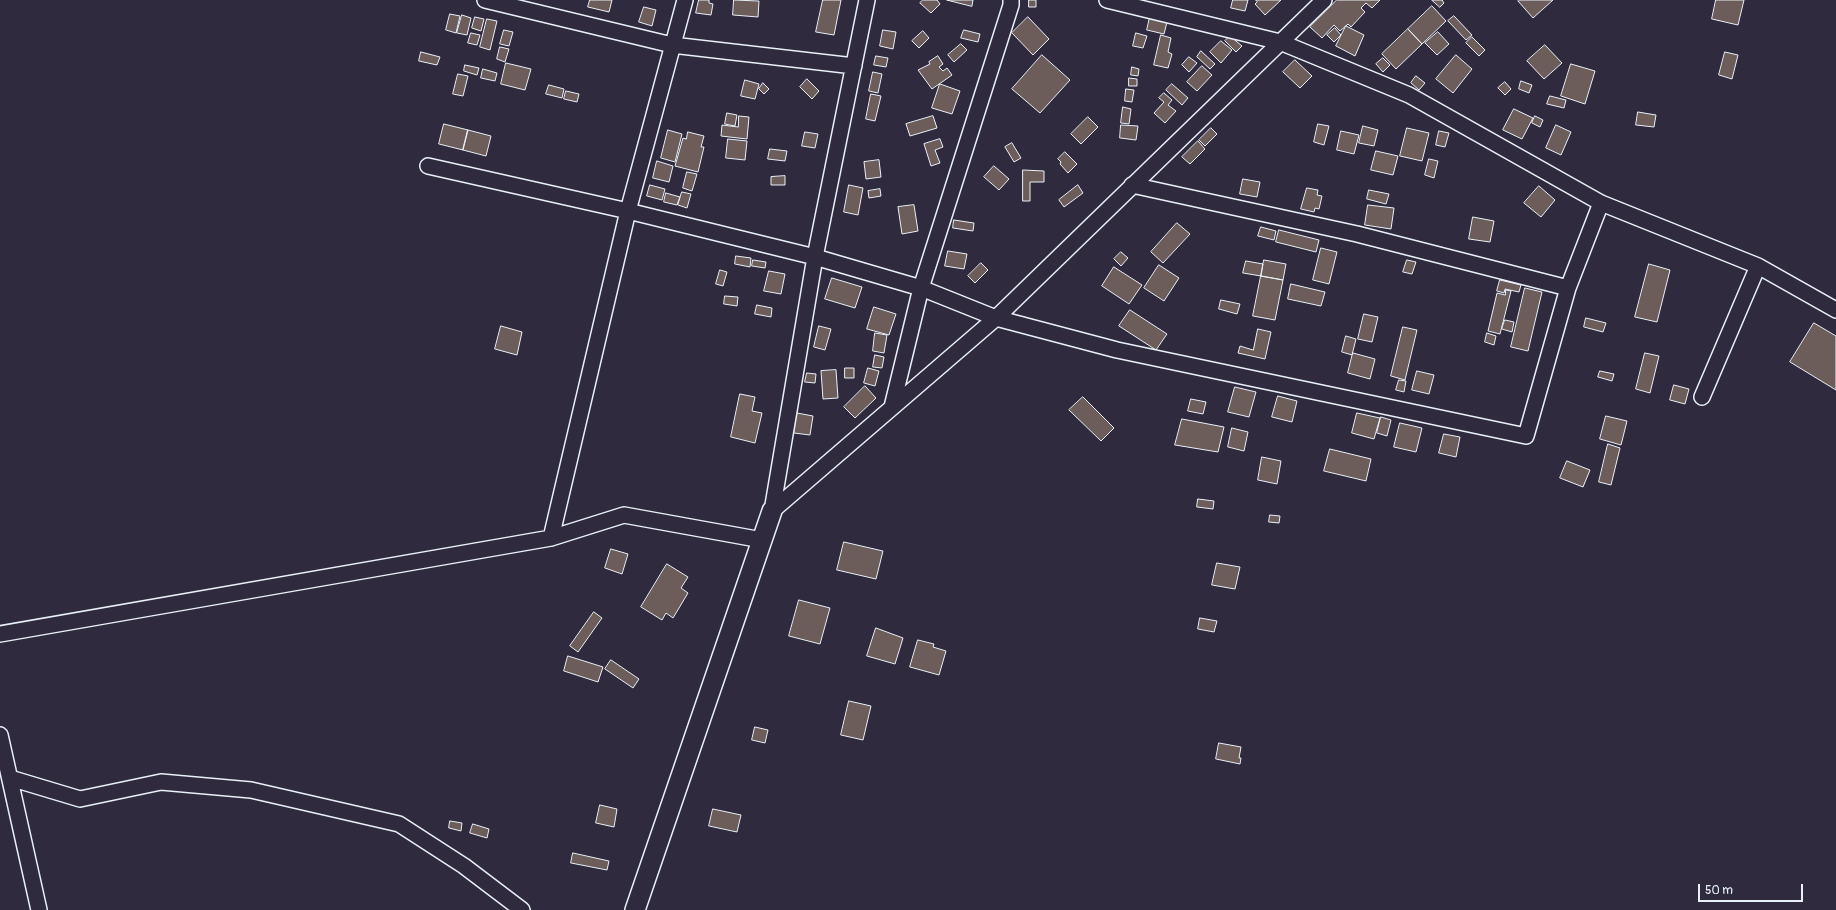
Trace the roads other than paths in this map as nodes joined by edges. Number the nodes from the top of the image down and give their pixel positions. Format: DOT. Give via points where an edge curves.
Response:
graph roads {
  1 [pos="485,0"];
  2 [pos="685,0"];
  3 [pos="867,0"];
  4 [pos="1011,0"];
  5 [pos="1107,0"];
  6 [pos="1324,0"];
  7 [pos="1280,42"];
  8 [pos="672,46"];
  9 [pos="854,66"];
  10 [pos="428,166"];
  11 [pos="1132,185"];
  12 [pos="1601,203"];
  13 [pos="628,211"];
  14 [pos="815,257"];
  15 [pos="1758,266"];
  16 [pos="921,288"];
  17 [pos="1568,288"];
  18 [pos="1836,310"];
  19 [pos="996,318"];
  20 [pos="1702,397"];
  21 [pos="892,407"];
  22 [pos="772,511"];
  23 [pos="551,538"];
  24 [pos="762,540"];
  25 [pos="0,634"];
  26 [pos="0,735"];
  27 [pos="10,778"];
  28 [pos="39,910"];
  29 [pos="522,910"];
  30 [pos="635,910"];
  1 -- 8 [label="street"];
  2 -- 8 [label="street"];
  3 -- 9 [label="street"];
  4 -- 16 [label="street"];
  5 -- 7 [label="street"];
  6 -- 7 [label="street"];
  7 -- 11 [label="street"];
  7 -- 12 [label="street" via="1409,95"];
  8 -- 9 [label="street"];
  8 -- 13 [label="street"];
  9 -- 14 [label="street"];
  10 -- 13 [label="street"];
  11 -- 17 [label="street" via="1357,234"];
  11 -- 19 [label="street"];
  12 -- 15 [label="street"];
  12 -- 17 [label="street"];
  13 -- 14 [label="street"];
  13 -- 23 [label="street"];
  14 -- 16 [label="street"];
  14 -- 22 [label="street"];
  15 -- 18 [label="street"];
  15 -- 20 [label="street"];
  16 -- 19 [label="street"];
  16 -- 21 [label="street"];
  17 -- 19 [label="street" via="1526,436 1117,350"];
  19 -- 21 [label="street"];
  21 -- 22 [label="street"];
  22 -- 24 [label="street"];
  23 -- 24 [label="street" via="624,514"];
  23 -- 25 [label="street"];
  24 -- 30 [label="street"];
  26 -- 27 [label="street"];
  27 -- 28 [label="street"];
  27 -- 29 [label="street" via="80,799 161,782 251,790 399,824 464,866"];
}
